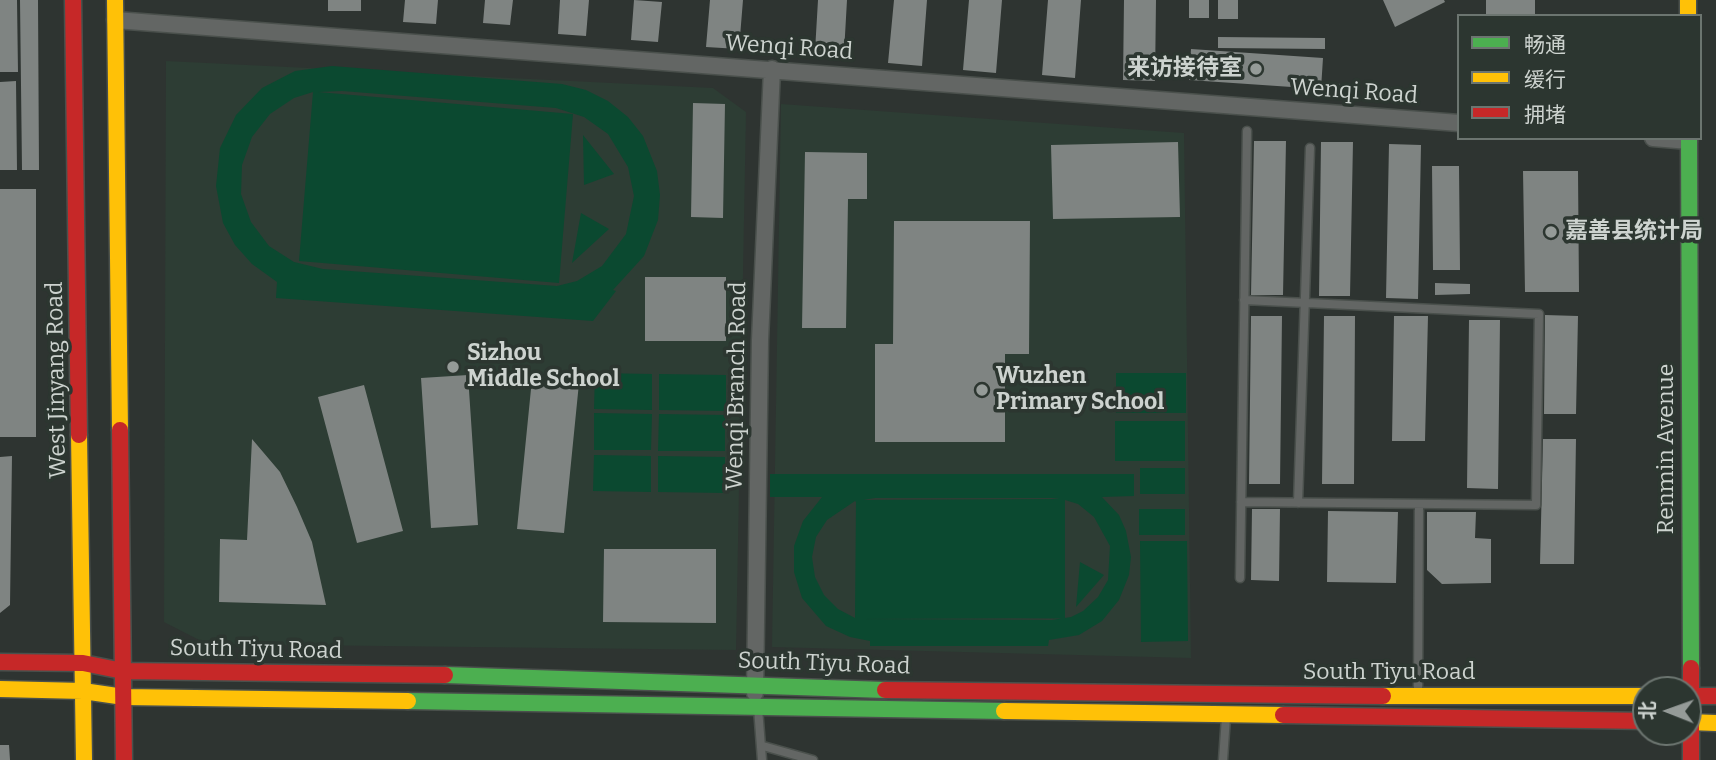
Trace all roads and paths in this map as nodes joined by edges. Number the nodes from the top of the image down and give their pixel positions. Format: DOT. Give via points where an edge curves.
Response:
graph roads {
  1 [pos="73,0"];
  2 [pos="114,0"];
  3 [pos="115,20"];
  4 [pos="772,69"];
  5 [pos="1457,123"];
  6 [pos="1247,131"];
  7 [pos="1689,140"];
  8 [pos="1310,148"];
  9 [pos="1244,300"];
  10 [pos="1305,304"];
  11 [pos="1241,502"];
  12 [pos="1298,503"];
  13 [pos="1419,504"];
  14 [pos="1240,578"];
  15 [pos="0,662"];
  16 [pos="83,663"];
  17 [pos="123,671"];
  18 [pos="1689,676"];
  19 [pos="754,684"];
  20 [pos="0,689"];
  21 [pos="83,691"];
  22 [pos="1418,695"];
  23 [pos="124,696"];
  24 [pos="1632,696"];
  25 [pos="757,705"];
  26 [pos="1227,714"];
  27 [pos="1632,721"];
  28 [pos="762,746"];
  29 [pos="84,760"];
  30 [pos="124,760"];
  31 [pos="762,760"];
  32 [pos="813,760"];
  33 [pos="1223,760"];
  1 -- 16 [label="main road, West Jinyang Road"];
  2 -- 3 [label="main road"];
  3 -- 4 [label="street, Wenqi Road"];
  3 -- 17 [label="main road"];
  4 -- 5 [label="street, Wenqi Road"];
  4 -- 19 [label="street, Wenqi Branch Road" via="760,340"];
  6 -- 9 [label="lane"];
  7 -- 18 [label="main road, Renmin Avenue"];
  8 -- 10 [label="lane"];
  9 -- 10 [label="lane"];
  9 -- 11 [label="lane"];
  10 -- 12 [label="lane"];
  10 -- 13 [label="lane" via="1539,314 1536,505"];
  11 -- 12 [label="lane"];
  11 -- 14 [label="lane"];
  12 -- 13 [label="lane"];
  13 -- 22 [label="lane"];
  15 -- 16 [label="main road, South Tiyu Road"];
  16 -- 17 [label="main road, South Tiyu Road"];
  16 -- 21 [label="main road, West Jinyang Road"];
  17 -- 19 [label="main road, South Tiyu Road"];
  17 -- 23 [label="main road"];
  19 -- 22 [label="main road, South Tiyu Road" via="898,691"];
  19 -- 25 [label="street, Wenqi Branch Road"];
  20 -- 21 [label="main road, South Tiyu Road"];
  21 -- 23 [label="main road, South Tiyu Road"];
  21 -- 29 [label="main road, West Jinyang Road"];
  22 -- 24 [label="main road, South Tiyu Road"];
  23 -- 25 [label="main road, South Tiyu Road"];
  23 -- 30 [label="main road"];
  25 -- 26 [label="main road, South Tiyu Road"];
  25 -- 28 [label="lane"];
  26 -- 27 [label="main road, South Tiyu Road"];
  26 -- 33 [label="lane"];
  28 -- 31 [label="lane"];
  28 -- 32 [label="lane"];
}
